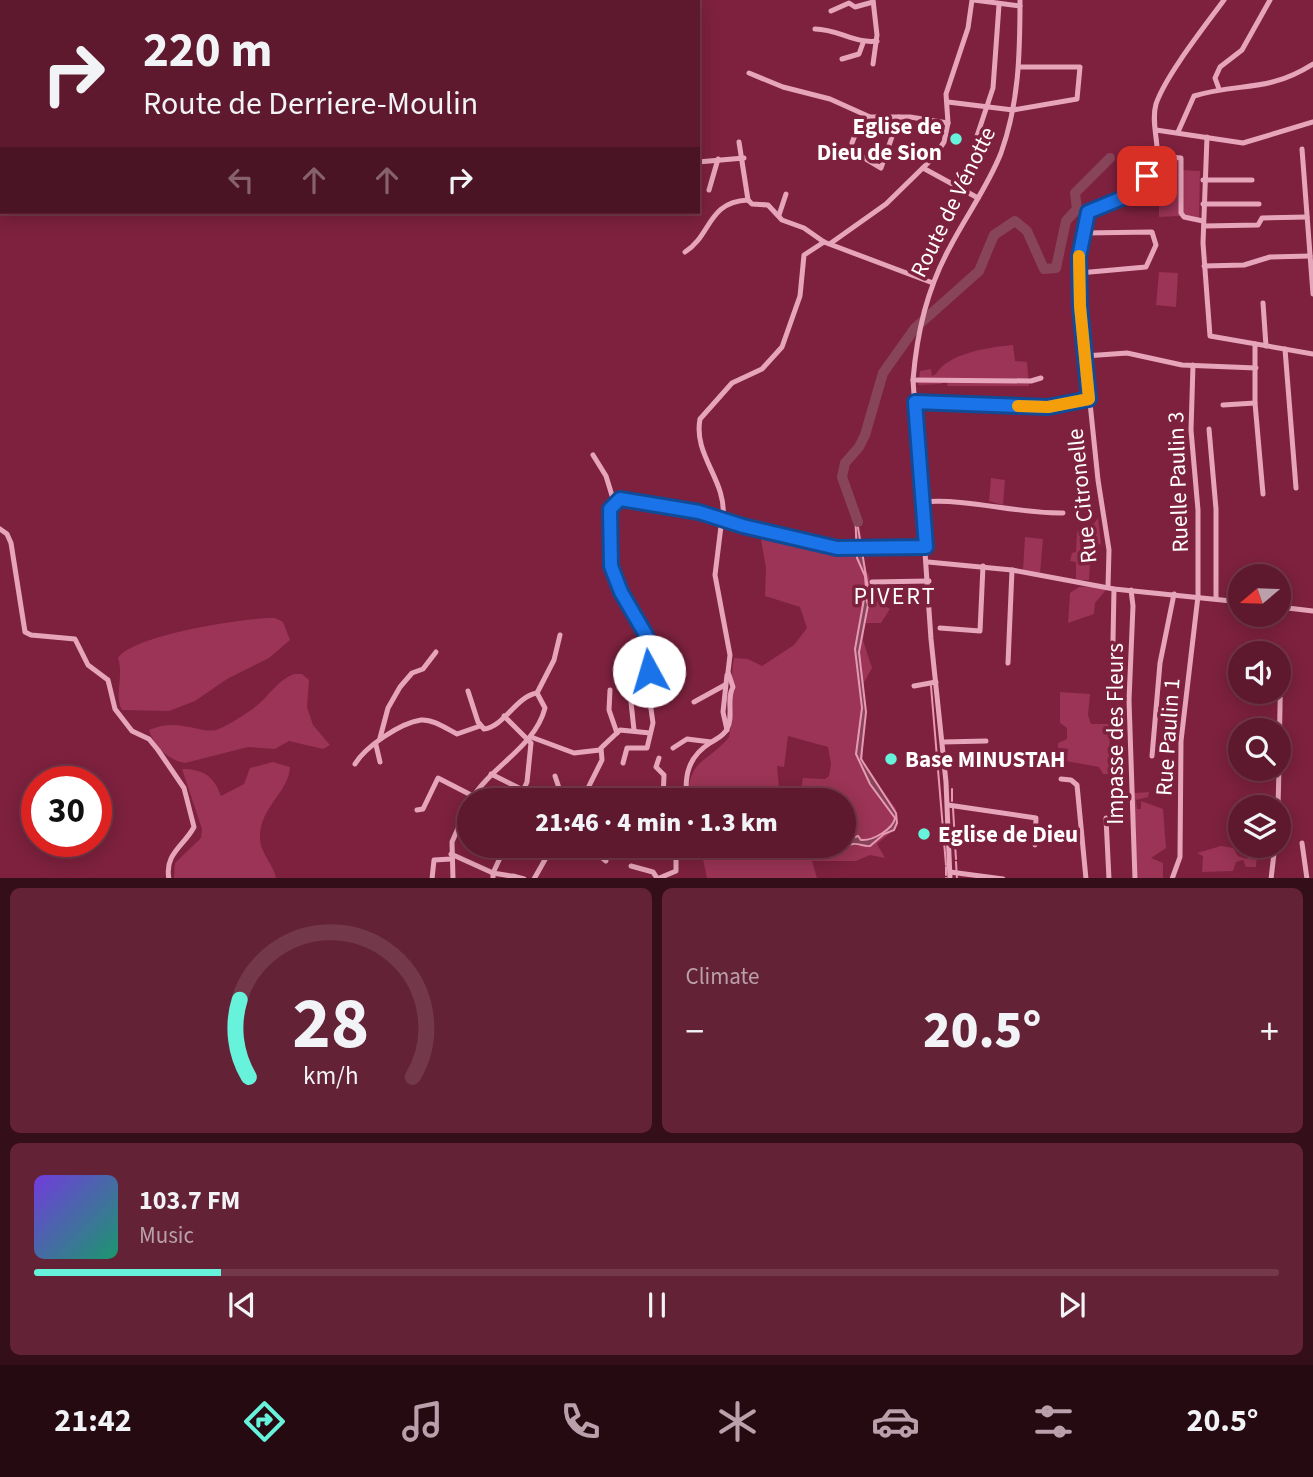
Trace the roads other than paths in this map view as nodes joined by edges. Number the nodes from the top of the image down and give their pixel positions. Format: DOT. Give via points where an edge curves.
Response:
graph roads {
  1 [pos="973,0"];
  2 [pos="1224,0"];
  3 [pos="1269,0"];
  4 [pos="873,1"];
  5 [pos="1020,3"];
  6 [pos="999,5"];
  7 [pos="831,11"];
  8 [pos="815,29"];
  9 [pos="877,41"];
  10 [pos="863,43"];
  11 [pos="842,59"];
  12 [pos="873,64"];
  13 [pos="1313,64"];
  14 [pos="1020,68"];
  15 [pos="749,74"];
  16 [pos="1219,89"];
  17 [pos="948,102"];
  18 [pos="988,106"];
  19 [pos="1013,110"];
  20 [pos="870,117"];
  21 [pos="899,117"];
  22 [pos="1313,122"];
  23 [pos="948,123"];
  24 [pos="1156,130"];
  25 [pos="1178,132"];
  26 [pos="1207,137"];
  27 [pos="740,142"];
  28 [pos="974,145"];
  29 [pos="1302,149"];
  30 [pos="1157,156"];
  31 [pos="744,158"];
  32 [pos="718,159"];
  33 [pos="700,162"];
  34 [pos="923,168"];
  35 [pos="1203,180"];
  36 [pos="1252,180"];
  37 [pos="709,190"];
  38 [pos="786,194"];
  39 [pos="978,198"];
  40 [pos="748,200"];
  41 [pos="1203,204"];
  42 [pos="1259,204"];
  43 [pos="779,215"];
  44 [pos="1307,217"];
  45 [pos="1203,224"];
  46 [pos="1084,233"];
  47 [pos="828,243"];
  48 [pos="685,252"];
  49 [pos="1310,256"];
  50 [pos="1204,266"];
  51 [pos="1079,273"];
  52 [pos="933,283"];
  53 [pos="1313,294"];
  54 [pos="1263,303"];
  55 [pos="1255,344"];
  56 [pos="1266,346"];
  57 [pos="1285,349"];
  58 [pos="1313,354"];
  59 [pos="1085,356"];
  60 [pos="1193,365"];
  61 [pos="1256,368"];
  62 [pos="1041,378"];
  63 [pos="913,380"];
  64 [pos="1089,399"];
  65 [pos="915,402"];
  66 [pos="1255,404"];
  67 [pos="1223,405"];
  68 [pos="1209,429"];
  69 [pos="593,455"];
  70 [pos="1296,488"];
  71 [pos="1263,494"];
  72 [pos="614,502"];
  73 [pos="922,502"];
  74 [pos="1063,513"];
  75 [pos="723,518"];
  76 [pos="0,529"];
  77 [pos="926,547"];
  78 [pos="928,562"];
  79 [pos="983,566"];
  80 [pos="1012,569"];
  81 [pos="929,581"];
  82 [pos="872,582"];
  83 [pos="1111,588"];
  84 [pos="1131,590"];
  85 [pos="1174,594"];
  86 [pos="1198,596"];
  87 [pos="1216,598"];
  88 [pos="1228,600"];
  89 [pos="1292,609"];
  90 [pos="1313,611"];
  91 [pos="940,628"];
  92 [pos="560,635"];
  93 [pos="436,652"];
  94 [pos="1008,663"];
  95 [pos="728,673"];
  96 [pos="727,682"];
  97 [pos="936,682"];
  98 [pos="914,686"];
  99 [pos="610,690"];
  100 [pos="468,691"];
  101 [pos="1112,691"];
  102 [pos="537,693"];
  103 [pos="631,702"];
  104 [pos="694,702"];
  105 [pos="504,716"];
  106 [pos="480,726"];
  107 [pos="634,730"];
  108 [pos="727,730"];
  109 [pos="617,733"];
  110 [pos="650,733"];
  111 [pos="380,738"];
  112 [pos="530,738"];
  113 [pos="986,741"];
  114 [pos="711,742"];
  115 [pos="943,742"];
  116 [pos="376,745"];
  117 [pos="673,748"];
  118 [pos="600,750"];
  119 [pos="1152,756"];
  120 [pos="659,758"];
  121 [pos="380,762"];
  122 [pos="623,763"];
  123 [pos="355,764"];
  124 [pos="491,774"];
  125 [pos="555,776"];
  126 [pos="1061,779"];
  127 [pos="480,788"];
  128 [pos="522,788"];
  129 [pos="524,788"];
  130 [pos="559,788"];
  131 [pos="588,788"];
  132 [pos="663,788"];
  133 [pos="686,788"];
  134 [pos="457,791"];
  135 [pos="948,805"];
  136 [pos="417,810"];
  137 [pos="1106,818"];
  138 [pos="457,840"];
  139 [pos="1302,843"];
  140 [pos="1035,845"];
  141 [pos="451,856"];
  142 [pos="501,858"];
  143 [pos="546,858"];
  144 [pos="603,858"];
  145 [pos="676,858"];
  146 [pos="1274,858"];
  147 [pos="607,861"];
  148 [pos="631,866"];
  149 [pos="953,874"];
  150 [pos="493,876"];
  151 [pos="169,878"];
  152 [pos="432,878"];
  153 [pos="453,878"];
  154 [pos="524,878"];
  155 [pos="534,878"];
  156 [pos="657,878"];
  157 [pos="1003,878"];
  158 [pos="1086,878"];
  159 [pos="1109,878"];
  160 [pos="1135,878"];
  161 [pos="1172,878"];
  162 [pos="1272,878"];
  163 [pos="1307,878"];
  1 -- 6 [label="street"];
  1 -- 17 [label="street" via="948,82"];
  2 -- 24 [label="street" via="1157,102"];
  3 -- 16 [label="street" via="1242,50 1220,67 1215,78"];
  4 -- 7 [label="street" via="855,7 849,3"];
  4 -- 9 [label="street"];
  5 -- 6 [label="street"];
  5 -- 14 [label="street, Route de Vénotte"];
  6 -- 18 [label="street"];
  8 -- 10 [label="street" via="847,34"];
  9 -- 10 [label="street"];
  9 -- 12 [label="street"];
  10 -- 11 [label="street" via="859,54"];
  13 -- 16 [label="street" via="1262,87"];
  14 -- 19 [label="street, Route de Vénotte"];
  14 -- 19 [label="street" via="1080,67 1077,99"];
  15 -- 20 [label="street" via="830,99"];
  16 -- 25 [label="street" via="1194,96"];
  17 -- 18 [label="street"];
  17 -- 23 [label="street"];
  18 -- 19 [label="street"];
  18 -- 28 [label="street"];
  19 -- 39 [label="street, Route de Vénotte" via="1001,151"];
  20 -- 21 [label="street"];
  20 -- 21 [label="street" via="866,128 858,127 851,146 881,168"];
  21 -- 23 [label="street"];
  22 -- 26 [label="street" via="1255,142"];
  23 -- 34 [label="street" via="944,142"];
  24 -- 25 [label="street"];
  24 -- 30 [label="street"];
  25 -- 26 [label="street"];
  26 -- 35 [label="street"];
  27 -- 31 [label="street"];
  29 -- 44 [label="street"];
  30 -- 45 [label="street" via="1181,158 1181,212"];
  30 -- 46 [label="street, Rue Citronelle" via="1138,189 1088,212"];
  31 -- 32 [label="street"];
  31 -- 40 [label="street"];
  32 -- 33 [label="street"];
  32 -- 37 [label="street"];
  34 -- 39 [label="street"];
  34 -- 47 [label="street" via="881,208"];
  35 -- 36 [label="street"];
  35 -- 41 [label="street"];
  38 -- 43 [label="street"];
  39 -- 52 [label="street, Route de Vénotte"];
  40 -- 43 [label="street" via="768,205"];
  40 -- 48 [label="street" via="729,203 718,212"];
  41 -- 42 [label="street"];
  41 -- 45 [label="street"];
  43 -- 47 [label="street"];
  44 -- 45 [label="street" via="1262,218 1258,225 1248,226"];
  44 -- 49 [label="street"];
  45 -- 50 [label="street"];
  46 -- 51 [label="street, Rue Citronelle"];
  46 -- 51 [label="street" via="1152,232 1156,245 1146,267"];
  47 -- 52 [label="street"];
  47 -- 75 [label="street" via="804,255 800,296 782,347 762,369 732,383 700,419 707,464 721,487"];
  49 -- 50 [label="street"];
  49 -- 53 [label="street"];
  50 -- 55 [label="street" via="1210,336"];
  51 -- 59 [label="street, Rue Citronelle"];
  52 -- 63 [label="street, Route de Vénotte" via="916,342"];
  54 -- 56 [label="street"];
  55 -- 56 [label="street"];
  55 -- 61 [label="street"];
  56 -- 57 [label="street"];
  57 -- 58 [label="street"];
  57 -- 70 [label="street"];
  59 -- 60 [label="street" via="1127,353"];
  59 -- 64 [label="street, Rue Citronelle"];
  60 -- 61 [label="street"];
  60 -- 86 [label="street, Ruelle Paulin 3"];
  61 -- 66 [label="street"];
  62 -- 63 [label="street"];
  63 -- 65 [label="street, Route de Vénotte"];
  64 -- 65 [label="street" via="1048,407"];
  64 -- 83 [label="street, Rue Citronelle"];
  65 -- 73 [label="street, Route de Vénotte"];
  66 -- 67 [label="street"];
  66 -- 71 [label="street"];
  68 -- 87 [label="street" via="1216,509"];
  69 -- 72 [label="street"];
  72 -- 75 [label="street" via="670,505"];
  72 -- 110 [label="street" via="610,509 611,566 648,644"];
  73 -- 74 [label="street" via="965,500"];
  73 -- 77 [label="street, Route de Vénotte"];
  75 -- 77 [label="street" via="848,549"];
  75 -- 95 [label="street" via="715,575 730,655"];
  76 -- 151 [label="street" via="11,543 25,632 67,636 79,643 88,664 108,680 112,704 128,726 149,739 184,788 194,827 170,857"];
  77 -- 78 [label="street, Route de Vénotte"];
  78 -- 79 [label="street"];
  78 -- 81 [label="street, Route de Vénotte"];
  79 -- 80 [label="street"];
  79 -- 91 [label="street" via="980,631"];
  80 -- 83 [label="street"];
  80 -- 94 [label="street"];
  81 -- 82 [label="street"];
  81 -- 97 [label="street, Route de Vénotte"];
  83 -- 84 [label="street"];
  83 -- 101 [label="street, Rue Citronelle"];
  84 -- 85 [label="street"];
  84 -- 160 [label="street, Impasse des Fleurs" via="1129,700"];
  85 -- 86 [label="street"];
  85 -- 119 [label="street" via="1160,663"];
  86 -- 87 [label="street"];
  86 -- 161 [label="street, Rue Paulin 1" via="1181,741 1180,857"];
  87 -- 88 [label="street"];
  89 -- 90 [label="street"];
  92 -- 102 [label="street" via="554,660"];
  93 -- 111 [label="street" via="400,687"];
  95 -- 96 [label="street"];
  95 -- 108 [label="street" via="733,687"];
  96 -- 104 [label="street"];
  96 -- 108 [label="street" via="723,712"];
  97 -- 98 [label="street"];
  97 -- 115 [label="street, Route de Vénotte"];
  99 -- 109 [label="street" via="611,719"];
  100 -- 106 [label="street"];
  102 -- 105 [label="street"];
  102 -- 112 [label="street" via="545,708"];
  103 -- 107 [label="street"];
  105 -- 106 [label="street" via="489,729"];
  105 -- 112 [label="street"];
  106 -- 111 [label="street" via="457,734 422,720"];
  107 -- 109 [label="street"];
  107 -- 110 [label="street"];
  108 -- 114 [label="street"];
  109 -- 118 [label="street"];
  110 -- 122 [label="street" via="647,748 627,748"];
  111 -- 116 [label="street"];
  112 -- 118 [label="street" via="574,753"];
  112 -- 124 [label="street"];
  112 -- 129 [label="street"];
  113 -- 115 [label="street"];
  114 -- 117 [label="street" via="687,739"];
  114 -- 133 [label="street" via="692,761 685,775"];
  115 -- 135 [label="street, Route de Vénotte"];
  116 -- 121 [label="street"];
  116 -- 123 [label="street"];
  118 -- 131 [label="street" via="602,760"];
  120 -- 132 [label="street" via="656,767 664,775"];
  124 -- 127 [label="street"];
  124 -- 128 [label="street"];
  125 -- 130 [label="street"];
  126 -- 158 [label="street" via="1077,785"];
  134 -- 136 [label="street" via="438,778 423,809"];
  135 -- 140 [label="street" via="1036,818"];
  135 -- 149 [label="street, Route de Vénotte"];
  137 -- 159 [label="street"];
  138 -- 141 [label="street"];
  139 -- 163 [label="street"];
  141 -- 150 [label="street"];
  141 -- 152 [label="street" via="434,860"];
  141 -- 153 [label="street"];
  142 -- 150 [label="street"];
  143 -- 155 [label="street"];
  144 -- 147 [label="street"];
  145 -- 156 [label="street" via="676,871"];
  146 -- 162 [label="street"];
  148 -- 156 [label="street" via="653,872"];
  149 -- 157 [label="street"];
  150 -- 154 [label="street"];
}
